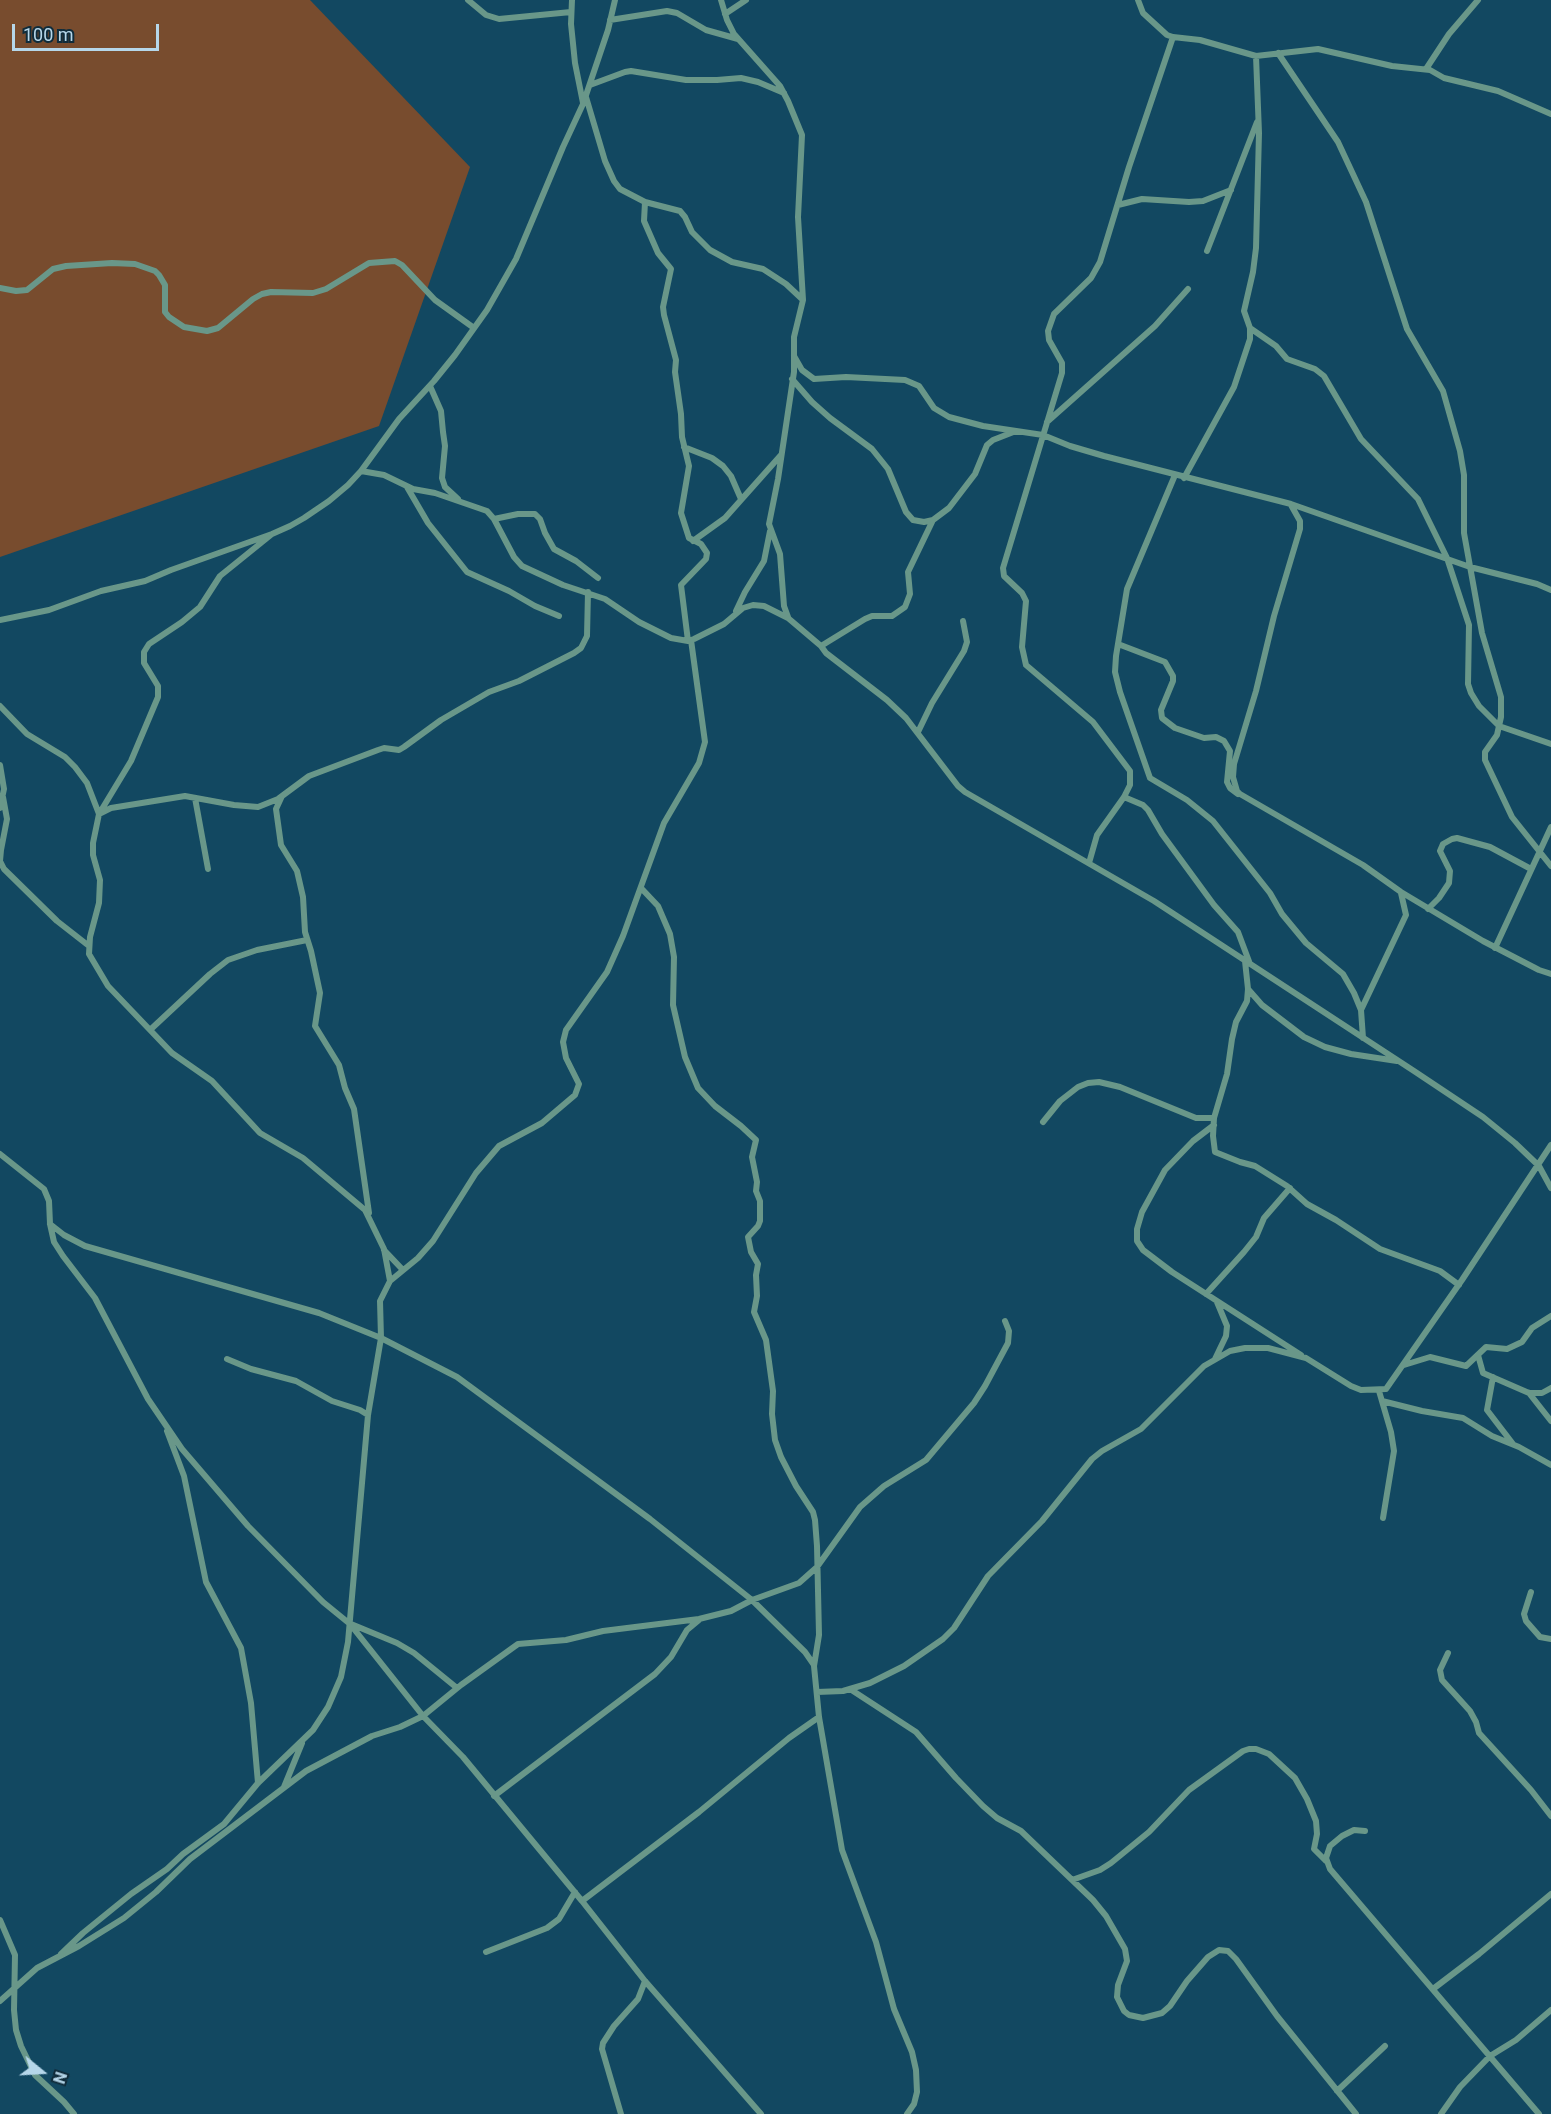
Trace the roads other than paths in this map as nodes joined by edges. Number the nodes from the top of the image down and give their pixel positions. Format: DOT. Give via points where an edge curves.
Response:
graph roads {
  1 [pos="468,0"];
  2 [pos="572,0"];
  3 [pos="615,0"];
  4 [pos="721,0"];
  5 [pos="746,0"];
  6 [pos="1138,0"];
  7 [pos="1478,0"];
  8 [pos="571,12"];
  9 [pos="725,14"];
  10 [pos="610,20"];
  11 [pos="1173,37"];
  12 [pos="738,39"];
  13 [pos="1278,52"];
  14 [pos="1256,56"];
  15 [pos="1426,69"];
  16 [pos="590,85"];
  17 [pos="784,93"];
  18 [pos="586,96"];
  19 [pos="583,104"];
  20 [pos="1551,114"];
  21 [pos="1259,119"];
  22 [pos="1232,190"];
  23 [pos="645,202"];
  24 [pos="1118,205"];
  25 [pos="1207,251"];
  26 [pos="0,288"];
  27 [pos="1188,289"];
  28 [pos="803,300"];
  29 [pos="474,328"];
  30 [pos="1250,328"];
  31 [pos="794,356"];
  32 [pos="792,379"];
  33 [pos="430,386"];
  34 [pos="1047,422"];
  35 [pos="1016,431"];
  36 [pos="1043,435"];
  37 [pos="684,447"];
  38 [pos="781,455"];
  39 [pos="361,471"];
  40 [pos="1174,475"];
  41 [pos="1184,478"];
  42 [pos="407,486"];
  43 [pos="741,499"];
  44 [pos="460,501"];
  45 [pos="1291,504"];
  46 [pos="494,519"];
  47 [pos="933,520"];
  48 [pos="770,530"];
  49 [pos="272,534"];
  50 [pos="693,541"];
  51 [pos="1447,558"];
  52 [pos="1470,567"];
  53 [pos="597,578"];
  54 [pos="1551,590"];
  55 [pos="588,592"];
  56 [pos="735,615"];
  57 [pos="559,616"];
  58 [pos="788,618"];
  59 [pos="0,620"];
  60 [pos="963,621"];
  61 [pos="689,641"];
  62 [pos="1118,644"];
  63 [pos="820,646"];
  64 [pos="0,706"];
  65 [pos="1499,726"];
  66 [pos="918,732"];
  67 [pos="1551,744"];
  68 [pos="0,765"];
  69 [pos="282,796"];
  70 [pos="3,797"];
  71 [pos="1124,797"];
  72 [pos="1245,797"];
  73 [pos="195,798"];
  74 [pos="0,808"];
  75 [pos="99,813"];
  76 [pos="1551,827"];
  77 [pos="1539,850"];
  78 [pos="1089,863"];
  79 [pos="1551,866"];
  80 [pos="208,869"];
  81 [pos="1531,869"];
  82 [pos="641,888"];
  83 [pos="1401,892"];
  84 [pos="1428,909"];
  85 [pos="307,940"];
  86 [pos="89,946"];
  87 [pos="1496,948"];
  88 [pos="1248,963"];
  89 [pos="1551,974"];
  90 [pos="1248,989"];
  91 [pos="1361,1010"];
  92 [pos="150,1030"];
  93 [pos="1364,1038"];
  94 [pos="1400,1062"];
  95 [pos="1043,1122"];
  96 [pos="1214,1122"];
  97 [pos="1551,1145"];
  98 [pos="0,1154"];
  99 [pos="1539,1166"];
  100 [pos="1290,1188"];
  101 [pos="1551,1188"];
  102 [pos="369,1214"];
  103 [pos="50,1224"];
  104 [pos="384,1249"];
  105 [pos="402,1269"];
  106 [pos="390,1281"];
  107 [pos="1459,1285"];
  108 [pos="1206,1294"];
  109 [pos="1217,1302"];
  110 [pos="1551,1316"];
  111 [pos="1005,1321"];
  112 [pos="381,1338"];
  113 [pos="1478,1355"];
  114 [pos="1306,1358"];
  115 [pos="227,1359"];
  116 [pos="1214,1360"];
  117 [pos="1402,1366"];
  118 [pos="1493,1377"];
  119 [pos="1551,1388"];
  120 [pos="1379,1390"];
  121 [pos="1529,1393"];
  122 [pos="1382,1401"];
  123 [pos="368,1415"];
  124 [pos="1551,1421"];
  125 [pos="163,1422"];
  126 [pos="1513,1445"];
  127 [pos="1551,1465"];
  128 [pos="1383,1518"];
  129 [pos="817,1567"];
  130 [pos="1531,1592"];
  131 [pos="752,1600"];
  132 [pos="699,1619"];
  133 [pos="350,1624"];
  134 [pos="1551,1639"];
  135 [pos="1448,1653"];
  136 [pos="814,1666"];
  137 [pos="457,1688"];
  138 [pos="850,1689"];
  139 [pos="817,1692"];
  140 [pos="423,1716"];
  141 [pos="819,1717"];
  142 [pos="303,1740"];
  143 [pos="258,1783"];
  144 [pos="284,1787"];
  145 [pos="494,1796"];
  146 [pos="1551,1816"];
  147 [pos="1365,1831"];
  148 [pos="1326,1861"];
  149 [pos="1072,1880"];
  150 [pos="575,1892"];
  151 [pos="1551,1894"];
  152 [pos="582,1900"];
  153 [pos="0,1920"];
  154 [pos="486,1952"];
  155 [pos="61,1954"];
  156 [pos="645,1981"];
  157 [pos="14,1988"];
  158 [pos="1433,1989"];
  159 [pos="0,2001"];
  160 [pos="1551,2010"];
  161 [pos="1385,2046"];
  162 [pos="1490,2056"];
  163 [pos="1337,2091"];
  164 [pos="74,2114"];
  165 [pos="621,2114"];
  166 [pos="761,2114"];
  167 [pos="907,2114"];
  168 [pos="1356,2114"];
  169 [pos="1441,2114"];
  170 [pos="1539,2114"];
  1 -- 8 [label="street" via="486,15 499,19"];
  2 -- 8 [label="street"];
  3 -- 10 [label="street"];
  4 -- 9 [label="street"];
  5 -- 9 [label="street"];
  6 -- 11 [label="street" via="1143,13"];
  7 -- 15 [label="street"];
  8 -- 19 [label="street"];
  9 -- 12 [label="street"];
  10 -- 12 [label="street" via="667,11 706,30"];
  10 -- 16 [label="street"];
  11 -- 14 [label="street" via="1200,40"];
  11 -- 24 [label="street"];
  12 -- 17 [label="street"];
  13 -- 14 [label="street"];
  13 -- 15 [label="street" via="1318,50"];
  13 -- 52 [label="street" via="1338,142 1366,202 1407,329 1443,391 1464,475 1464,533"];
  14 -- 21 [label="street"];
  15 -- 20 [label="street"];
  16 -- 17 [label="street" via="631,71 686,81 741,78"];
  16 -- 18 [label="street"];
  17 -- 28 [label="street" via="802,135 798,217"];
  18 -- 19 [label="street"];
  18 -- 23 [label="street" via="614,181 620,189"];
  19 -- 29 [label="street" via="516,259"];
  21 -- 22 [label="street"];
  21 -- 30 [label="street" via="1256,248 1244,311"];
  22 -- 24 [label="street" via="1203,201 1142,199"];
  22 -- 25 [label="street"];
  23 -- 28 [label="street" via="680,211 692,232 710,250 732,262 763,269"];
  23 -- 37 [label="street" via="644,221 658,253 670,267 663,307 676,360"];
  24 -- 34 [label="street" via="1096,270 1054,315 1048,331 1048,340 1063,368"];
  26 -- 29 [label="street" via="27,290 53,269 66,266 135,264 159,274 165,285 165,312 169,317 184,327 207,331 218,328 262,294 313,293 369,263 395,261 435,300"];
  27 -- 34 [label="street" via="1155,326"];
  28 -- 31 [label="street" via="794,337"];
  29 -- 33 [label="street"];
  30 -- 41 [label="street" via="1248,348 1234,387"];
  30 -- 51 [label="street" via="1288,360 1324,376 1361,439 1418,499"];
  31 -- 32 [label="street"];
  31 -- 35 [label="street" via="802,370 814,379 905,380 919,386 941,414"];
  32 -- 38 [label="street"];
  32 -- 47 [label="street" via="812,402 872,449 888,469 908,516 924,522"];
  33 -- 39 [label="street" via="399,419"];
  33 -- 44 [label="street" via="441,411 445,446 442,478 445,488"];
  34 -- 36 [label="street"];
  35 -- 36 [label="street"];
  35 -- 47 [label="street" via="989,442 975,474 950,508"];
  36 -- 40 [label="street"];
  36 -- 71 [label="street" via="1004,560 1004,576 1026,601 1022,647 1026,665 1093,722 1120,758 1131,776"];
  37 -- 43 [label="street" via="723,466"];
  37 -- 50 [label="street" via="689,466 681,513"];
  38 -- 43 [label="street"];
  38 -- 48 [label="street"];
  39 -- 42 [label="street" via="384,475"];
  39 -- 49 [label="street" via="329,501"];
  40 -- 41 [label="street"];
  40 -- 62 [label="street" via="1127,589"];
  41 -- 45 [label="street"];
  42 -- 44 [label="street"];
  42 -- 57 [label="street" via="428,523 467,572"];
  43 -- 50 [label="street" via="725,518"];
  44 -- 46 [label="street" via="487,511"];
  45 -- 51 [label="street"];
  45 -- 72 [label="street" via="1300,528 1234,764 1235,786"];
  46 -- 53 [label="street" via="535,514 554,549"];
  46 -- 55 [label="street" via="522,566"];
  47 -- 63 [label="street" via="908,572 910,594 905,607 892,616 865,619"];
  48 -- 56 [label="street" via="764,561"];
  48 -- 58 [label="street" via="780,554"];
  49 -- 59 [label="street" via="145,581 101,591 49,610"];
  49 -- 75 [label="street" via="220,576 200,607 147,647 144,663 158,686 158,697 131,761"];
  50 -- 61 [label="street" via="703,546 708,555 681,585"];
  51 -- 52 [label="street"];
  51 -- 65 [label="street" via="1469,625 1469,689"];
  52 -- 54 [label="street"];
  52 -- 65 [label="street" via="1482,633 1501,697"];
  55 -- 61 [label="street" via="671,638"];
  55 -- 69 [label="street" via="587,636 574,653 489,692 399,750 384,748 309,776"];
  56 -- 58 [label="street" via="753,605"];
  56 -- 61 [label="street"];
  58 -- 63 [label="street"];
  60 -- 66 [label="street" via="967,642 964,651"];
  61 -- 82 [label="street" via="705,742 699,763 664,823"];
  62 -- 72 [label="street" via="1165,662 1173,681 1161,710 1162,718 1175,728 1224,741 1230,750 1228,785"];
  62 -- 91 [label="street" via="1115,672 1150,778 1201,810 1225,834 1288,921 1318,955 1342,974"];
  63 -- 66 [label="street" via="887,700"];
  64 -- 75 [label="street" via="27,734 65,757 87,783"];
  65 -- 67 [label="street"];
  65 -- 77 [label="street" via="1495,741 1485,754 1487,766 1512,817"];
  66 -- 78 [label="street" via="965,792"];
  68 -- 70 [label="street"];
  69 -- 73 [label="street" via="258,807"];
  69 -- 85 [label="street" via="276,809 281,845 297,871"];
  70 -- 74 [label="street"];
  70 -- 86 [label="street" via="7,819 0,861 4,869"];
  71 -- 78 [label="street" via="1097,835"];
  71 -- 88 [label="street" via="1148,810 1214,905 1238,932"];
  72 -- 83 [label="street" via="1363,865"];
  73 -- 75 [label="street" via="176,797"];
  73 -- 80 [label="street"];
  75 -- 86 [label="street" via="93,843 100,880 99,903"];
  76 -- 77 [label="street"];
  77 -- 79 [label="street"];
  77 -- 81 [label="street"];
  78 -- 88 [label="street"];
  81 -- 84 [label="street" via="1490,847 1452,839 1440,851 1450,871 1449,883"];
  81 -- 87 [label="street"];
  82 -- 105 [label="street" via="607,972 566,1030 566,1058 579,1084 575,1095 542,1123 499,1146 476,1173 433,1241"];
  82 -- 129 [label="street" via="658,906 670,934 674,957 673,1005 685,1057 698,1088 756,1140 752,1157 760,1221 748,1237 758,1264 754,1312 766,1340 775,1440 813,1515"];
  83 -- 84 [label="street"];
  83 -- 91 [label="street" via="1406,915"];
  84 -- 87 [label="street"];
  85 -- 92 [label="street" via="228,960"];
  85 -- 102 [label="street" via="320,993 315,1026 339,1065 352,1103"];
  86 -- 92 [label="street" via="90,958 108,986"];
  87 -- 89 [label="street"];
  88 -- 90 [label="street"];
  88 -- 93 [label="street"];
  90 -- 94 [label="street" via="1304,1038 1351,1054"];
  90 -- 96 [label="street" via="1247,1001 1236,1022"];
  91 -- 93 [label="street"];
  92 -- 102 [label="street" via="177,1058 212,1081 260,1132 303,1158"];
  93 -- 94 [label="street"];
  94 -- 99 [label="street" via="1483,1117"];
  95 -- 96 [label="street" via="1060,1101 1078,1088 1099,1082"];
  96 -- 100 [label="street" via="1213,1146 1217,1154 1255,1166"];
  96 -- 108 [label="street" via="1165,1170 1137,1229 1137,1241 1143,1250"];
  97 -- 99 [label="street"];
  98 -- 103 [label="street" via="44,1189"];
  99 -- 101 [label="street"];
  99 -- 107 [label="street"];
  100 -- 107 [label="street" via="1307,1204 1380,1249 1440,1271"];
  100 -- 108 [label="street" via="1264,1218 1256,1237"];
  102 -- 104 [label="street"];
  103 -- 112 [label="street" via="85,1246 319,1313"];
  103 -- 125 [label="street" via="58,1249 95,1298"];
  104 -- 105 [label="street"];
  104 -- 106 [label="street"];
  105 -- 106 [label="street"];
  106 -- 112 [label="street" via="380,1303"];
  107 -- 117 [label="street"];
  108 -- 109 [label="street"];
  109 -- 114 [label="street"];
  109 -- 116 [label="street" via="1227,1326"];
  110 -- 113 [label="street" via="1509,1349 1486,1347"];
  111 -- 129 [label="street" via="1010,1334 1008,1343 974,1402 926,1460 860,1506"];
  112 -- 123 [label="street"];
  112 -- 131 [label="street" via="437,1366 491,1401"];
  113 -- 117 [label="street" via="1465,1366 1430,1357"];
  113 -- 118 [label="street" via="1483,1373"];
  114 -- 116 [label="street" via="1257,1347 1230,1351"];
  114 -- 120 [label="street" via="1351,1386"];
  115 -- 123 [label="street" via="296,1381"];
  116 -- 138 [label="street" via="1148,1424 1089,1463 1042,1521 988,1576 943,1639 904,1666"];
  117 -- 120 [label="street" via="1386,1389"];
  118 -- 121 [label="street"];
  118 -- 126 [label="street" via="1487,1410"];
  119 -- 121 [label="street"];
  120 -- 122 [label="street"];
  121 -- 124 [label="street"];
  122 -- 126 [label="street" via="1463,1418"];
  122 -- 128 [label="street" via="1394,1443"];
  123 -- 133 [label="street"];
  125 -- 133 [label="street" via="248,1526"];
  125 -- 143 [label="street" via="184,1476 206,1582 242,1648"];
  126 -- 127 [label="street"];
  129 -- 131 [label="street" via="797,1584"];
  129 -- 136 [label="street" via="819,1635"];
  130 -- 134 [label="street" via="1524,1614 1526,1621 1540,1637"];
  131 -- 132 [label="street" via="731,1611"];
  131 -- 136 [label="street" via="805,1652"];
  132 -- 137 [label="street" via="518,1644"];
  132 -- 145 [label="street" via="655,1674"];
  133 -- 137 [label="street" via="414,1653"];
  133 -- 140 [label="street"];
  133 -- 142 [label="street" via="341,1677 320,1721"];
  135 -- 146 [label="street" via="1440,1670 1442,1680 1470,1711 1479,1733"];
  136 -- 139 [label="street"];
  137 -- 140 [label="street"];
  138 -- 139 [label="street"];
  138 -- 149 [label="street" via="916,1732 983,1806 1021,1831"];
  139 -- 141 [label="street"];
  140 -- 144 [label="street" via="372,1736"];
  140 -- 145 [label="street"];
  141 -- 152 [label="street"];
  141 -- 167 [label="street" via="842,1850 916,2070 917,2092"];
  142 -- 143 [label="street"];
  142 -- 144 [label="street"];
  143 -- 155 [label="street" via="219,1829 131,1894"];
  144 -- 155 [label="street" via="190,1859 124,1918"];
  145 -- 150 [label="street"];
  147 -- 148 [label="street" via="1354,1830 1336,1840"];
  148 -- 149 [label="street" via="1314,1849 1316,1821 1295,1778 1269,1754 1250,1749 1189,1790 1149,1832 1111,1863"];
  148 -- 158 [label="street"];
  149 -- 163 [label="street" via="1099,1907 1125,1949 1127,1961 1117,1997 1129,2015 1143,2018 1162,2013 1208,1957 1225,1950 1236,1959"];
  150 -- 152 [label="street"];
  150 -- 154 [label="street" via="559,1919 547,1928"];
  151 -- 158 [label="street"];
  152 -- 156 [label="street"];
  153 -- 157 [label="street" via="15,1955"];
  155 -- 157 [label="street" via="32,1971"];
  156 -- 165 [label="street" via="638,1999 603,2043"];
  156 -- 166 [label="street"];
  157 -- 159 [label="street"];
  157 -- 164 [label="street" via="16,2030 30,2067"];
  158 -- 162 [label="street"];
  160 -- 162 [label="street"];
  161 -- 163 [label="street"];
  162 -- 169 [label="street"];
  162 -- 170 [label="street"];
  163 -- 168 [label="street"];
}
